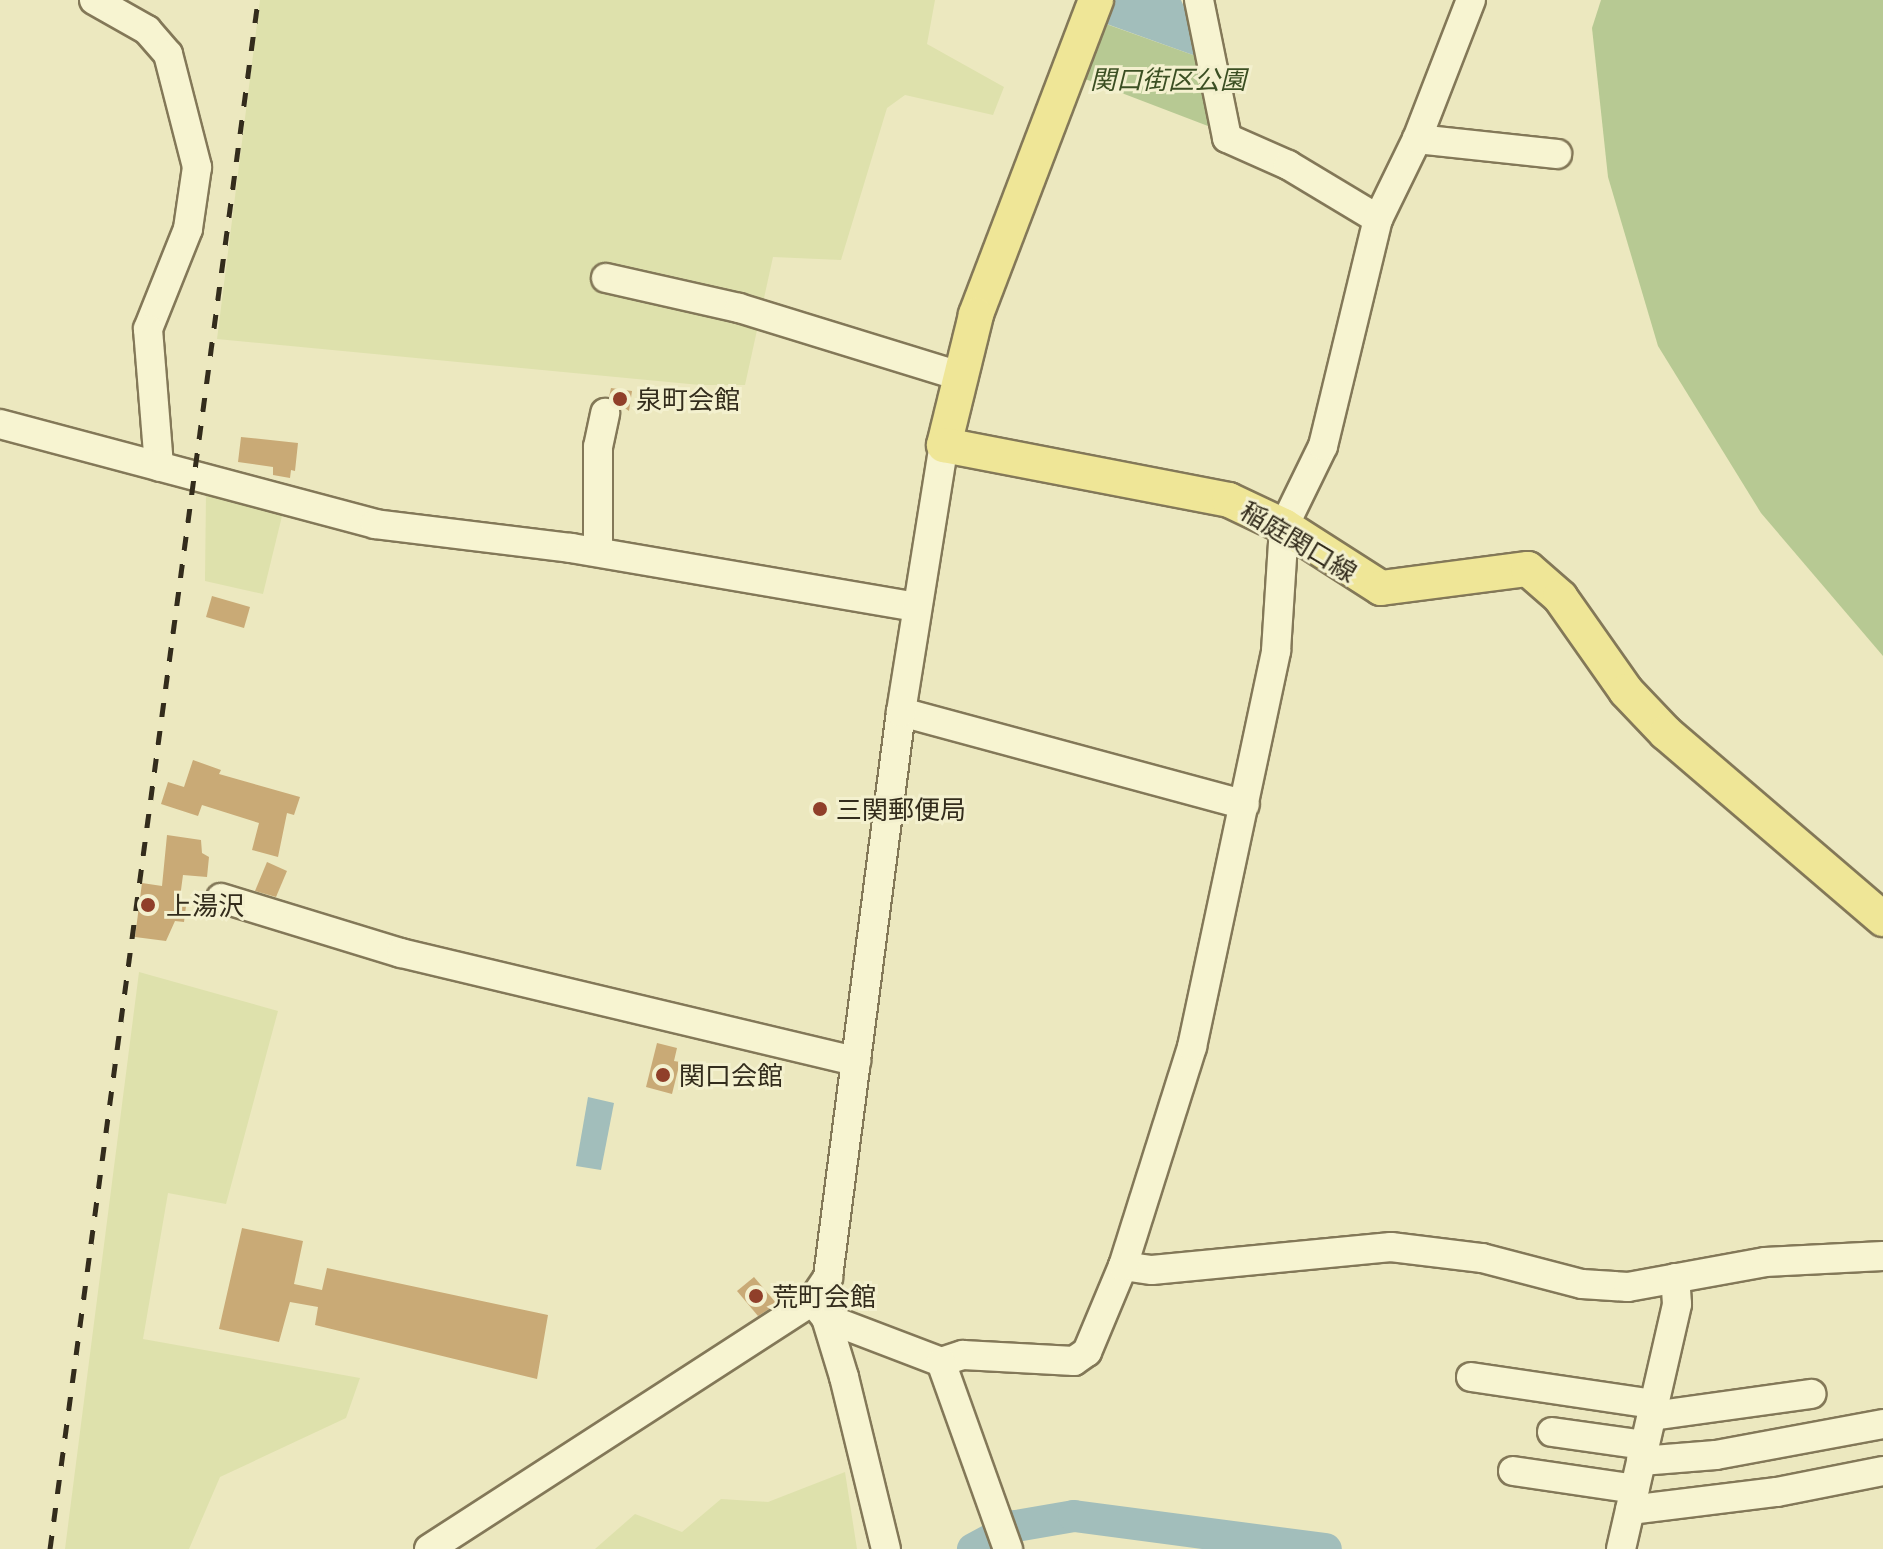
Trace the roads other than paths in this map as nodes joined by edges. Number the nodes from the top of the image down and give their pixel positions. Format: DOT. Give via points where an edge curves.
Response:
graph roads {
  1 [pos="94,0"];
  2 [pos="1096,0"];
  3 [pos="1199,0"];
  4 [pos="1471,0"];
  5 [pos="1417,139"];
  6 [pos="1557,154"];
  7 [pos="1378,219"];
  8 [pos="606,278"];
  9 [pos="960,376"];
  10 [pos="605,413"];
  11 [pos="0,424"];
  12 [pos="944,445"];
  13 [pos="159,467"];
  14 [pos="1284,526"];
  15 [pos="598,552"];
  16 [pos="915,607"];
  17 [pos="901,712"];
  18 [pos="1245,805"];
  19 [pos="221,898"];
  20 [pos="1883,919"];
  21 [pos="856,1061"];
  22 [pos="1883,1256"];
  23 [pos="1123,1266"];
  24 [pos="1675,1278"];
  25 [pos="819,1310"];
  26 [pos="941,1362"];
  27 [pos="1471,1377"];
  28 [pos="1811,1394"];
  29 [pos="1653,1410"];
  30 [pos="1883,1424"];
  31 [pos="1552,1432"];
  32 [pos="1643,1453"];
  33 [pos="1513,1471"];
  34 [pos="1883,1471"];
  35 [pos="1632,1499"];
  36 [pos="429,1549"];
  37 [pos="886,1549"];
  38 [pos="1008,1549"];
  39 [pos="1621,1549"];
  1 -- 13 [label="street" via="147,30 168,54 197,167 188,229 148,329"];
  2 -- 9 [label="main road" via="976,315"];
  3 -- 7 [label="street" via="1227,138 1288,165"];
  4 -- 5 [label="street"];
  5 -- 6 [label="street"];
  5 -- 7 [label="street"];
  7 -- 14 [label="street" via="1323,446"];
  8 -- 9 [label="street" via="739,308"];
  9 -- 12 [label="main road"];
  10 -- 15 [label="street" via="598,447"];
  11 -- 13 [label="street"];
  12 -- 14 [label="main road, 稲庭関口線" via="1229,500"];
  12 -- 16 [label="street"];
  13 -- 15 [label="street" via="375,524"];
  14 -- 18 [label="street" via="1276,651"];
  14 -- 20 [label="main road, 稲庭関口線" via="1381,588 1423,586 1509,568 1528,569 1546,580 1626,691 1666,733"];
  15 -- 16 [label="street"];
  16 -- 17 [label="street"];
  17 -- 18 [label="street"];
  17 -- 21 [label="street"];
  18 -- 23 [label="street" via="1192,1047"];
  19 -- 21 [label="street" via="401,953"];
  21 -- 25 [label="street" via="828,1277"];
  22 -- 24 [label="street" via="1765,1262"];
  23 -- 24 [label="street" via="1152,1270 1391,1247 1482,1258 1582,1284 1628,1287"];
  23 -- 26 [label="street" via="1087,1352 1074,1361 963,1355"];
  24 -- 29 [label="street" via="1677,1304"];
  25 -- 26 [label="street"];
  25 -- 36 [label="street"];
  25 -- 37 [label="street"];
  26 -- 38 [label="street"];
  27 -- 29 [label="street"];
  28 -- 29 [label="street"];
  29 -- 32 [label="street"];
  30 -- 32 [label="street" via="1716,1455"];
  31 -- 32 [label="street"];
  32 -- 35 [label="street"];
  33 -- 35 [label="street"];
  34 -- 35 [label="street" via="1777,1492"];
  35 -- 39 [label="street"];
}
